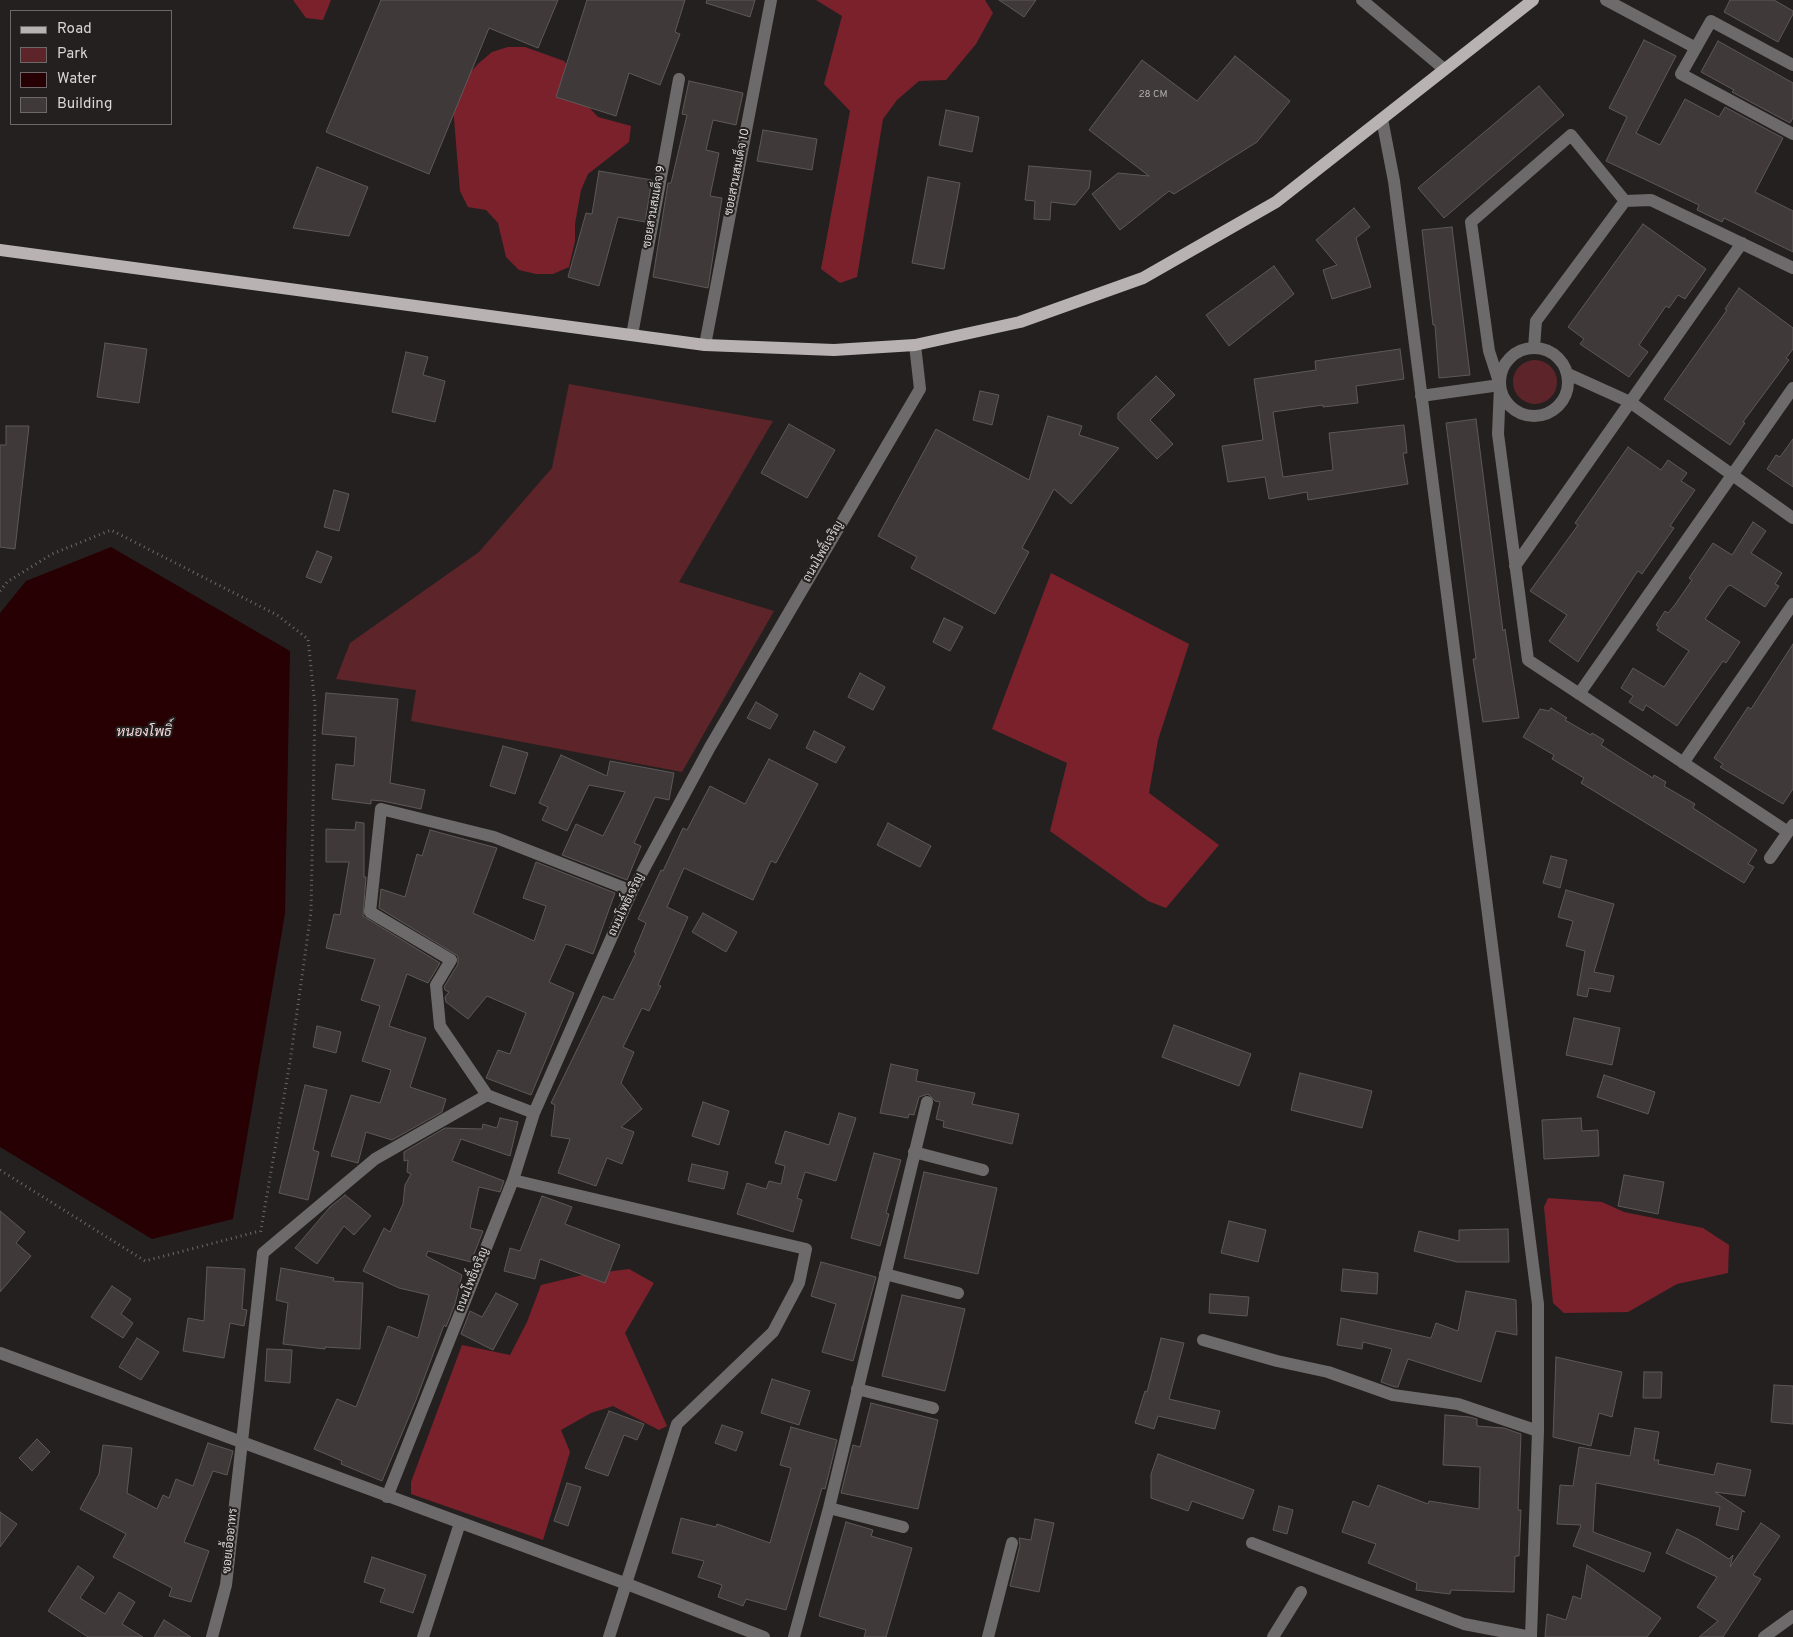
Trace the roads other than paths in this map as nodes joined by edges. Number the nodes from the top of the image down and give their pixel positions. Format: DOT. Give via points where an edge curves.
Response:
graph roads {
  1 [pos="771,0"];
  2 [pos="1362,0"];
  3 [pos="1533,0"];
  4 [pos="1606,0"];
  5 [pos="1696,48"];
  6 [pos="1793,65"];
  7 [pos="1444,69"];
  8 [pos="679,78"];
  9 [pos="1382,119"];
  10 [pos="1793,134"];
  11 [pos="1625,201"];
  12 [pos="1742,243"];
  13 [pos="0,250"];
  14 [pos="1793,268"];
  15 [pos="632,335"];
  16 [pos="705,345"];
  17 [pos="915,345"];
  18 [pos="1534,348"];
  19 [pos="1568,374"];
  20 [pos="1500,385"];
  21 [pos="1793,388"];
  22 [pos="1421,396"];
  23 [pos="1630,402"];
  24 [pos="1732,475"];
  25 [pos="1793,518"];
  26 [pos="1515,566"];
  27 [pos="1793,604"];
  28 [pos="1579,694"];
  29 [pos="1683,763"];
  30 [pos="1790,828"];
  31 [pos="1770,858"];
  32 [pos="632,891"];
  33 [pos="487,1095"];
  34 [pos="926,1102"];
  35 [pos="534,1114"];
  36 [pos="914,1152"];
  37 [pos="983,1170"];
  38 [pos="512,1180"];
  39 [pos="885,1274"];
  40 [pos="958,1293"];
  41 [pos="1202,1340"];
  42 [pos="0,1353"];
  43 [pos="857,1389"];
  44 [pos="933,1408"];
  45 [pos="1538,1431"];
  46 [pos="242,1443"];
  47 [pos="388,1497"];
  48 [pos="829,1508"];
  49 [pos="460,1523"];
  50 [pos="903,1527"];
  51 [pos="1012,1543"];
  52 [pos="1252,1543"];
  53 [pos="627,1584"];
  54 [pos="1301,1592"];
  55 [pos="1793,1616"];
  56 [pos="212,1637"];
  57 [pos="423,1637"];
  58 [pos="609,1637"];
  59 [pos="764,1637"];
  60 [pos="794,1637"];
  61 [pos="988,1637"];
  62 [pos="1273,1637"];
  63 [pos="1531,1637"];
  64 [pos="1764,1637"];
  1 -- 16 [label="street, ซอยสวนสมเด็จ 10"];
  2 -- 7 [label="street"];
  3 -- 7 [label="main road"];
  4 -- 5 [label="street"];
  5 -- 6 [label="street" via="1711,21"];
  5 -- 10 [label="street" via="1681,74"];
  7 -- 9 [label="main road"];
  8 -- 15 [label="street, ซอยสวนสมเด็จ 9"];
  9 -- 17 [label="main road" via="1276,202 1143,278 1020,322"];
  9 -- 22 [label="street" via="1394,181"];
  11 -- 12 [label="street" via="1651,200"];
  11 -- 18 [label="street" via="1536,321"];
  11 -- 20 [label="street" via="1571,136 1471,222 1489,351"];
  12 -- 14 [label="street"];
  12 -- 23 [label="street"];
  13 -- 15 [label="main road"];
  15 -- 16 [label="main road"];
  16 -- 17 [label="main road" via="834,350"];
  17 -- 32 [label="street, ถนนโพธิ์เจริญ" via="920,389 710,747"];
  18 -- 19 [label="street" via="1555,355"];
  18 -- 20 [label="street" via="1520,351 1509,359 1502,371"];
  19 -- 20 [label="street" via="1567,390 1560,405 1540,415 1529,415 1514,408 1503,396"];
  19 -- 23 [label="street"];
  20 -- 22 [label="street"];
  20 -- 26 [label="street" via="1498,434"];
  21 -- 24 [label="street"];
  22 -- 45 [label="street" via="1538,1304"];
  23 -- 24 [label="street"];
  23 -- 26 [label="street"];
  24 -- 25 [label="street"];
  24 -- 28 [label="street"];
  26 -- 28 [label="street" via="1528,660"];
  27 -- 29 [label="street"];
  28 -- 29 [label="street"];
  29 -- 30 [label="street"];
  30 -- 31 [label="street"];
  32 -- 33 [label="street" via="494,836 381,809 370,912 451,960 436,985 440,1026"];
  32 -- 35 [label="street, ถนนโพธิ์เจริญ"];
  33 -- 35 [label="street"];
  33 -- 46 [label="street, ซอยเอื้ออาทร" via="374,1159 263,1253"];
  34 -- 36 [label="street"];
  35 -- 38 [label="street, ถนนโพธิ์เจริญ"];
  36 -- 37 [label="street"];
  36 -- 39 [label="street"];
  38 -- 47 [label="street, ถนนโพธิ์เจริญ"];
  38 -- 53 [label="street" via="806,1249 799,1283 773,1332 677,1424"];
  39 -- 40 [label="street"];
  39 -- 43 [label="street"];
  41 -- 45 [label="street" via="1328,1372 1393,1395 1458,1404"];
  42 -- 46 [label="street"];
  43 -- 44 [label="street"];
  43 -- 48 [label="street"];
  45 -- 63 [label="street"];
  46 -- 47 [label="street"];
  46 -- 56 [label="street, ซอยเอื้ออาทร" via="226,1585"];
  47 -- 49 [label="street"];
  48 -- 50 [label="street"];
  48 -- 60 [label="street"];
  49 -- 53 [label="street"];
  49 -- 57 [label="street"];
  51 -- 61 [label="street"];
  52 -- 63 [label="street" via="1464,1624"];
  53 -- 58 [label="street"];
  53 -- 59 [label="street"];
  54 -- 62 [label="street"];
  55 -- 64 [label="street"];
}
